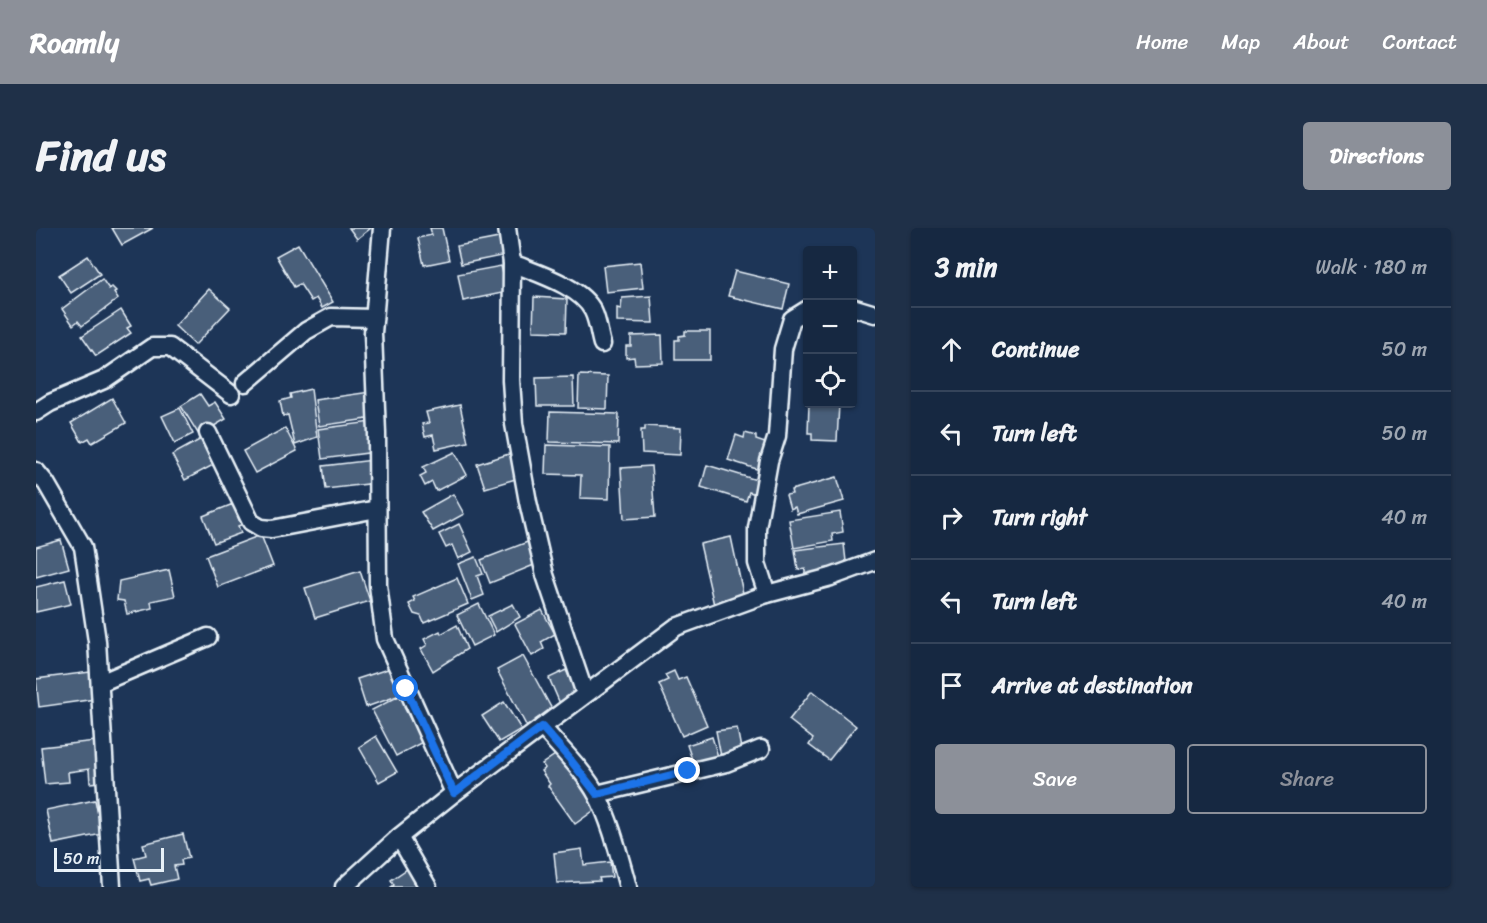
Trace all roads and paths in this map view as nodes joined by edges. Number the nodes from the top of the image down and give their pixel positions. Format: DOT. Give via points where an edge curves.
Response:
graph roads {
  1 [pos="382,228"];
  2 [pos="507,228"];
  3 [pos="512,263"];
  4 [pos="857,309"];
  5 [pos="803,312"];
  6 [pos="875,314"];
  7 [pos="374,318"];
  8 [pos="602,344"];
  9 [pos="245,383"];
  10 [pos="231,394"];
  11 [pos="36,412"];
  12 [pos="208,433"];
  13 [pos="36,471"];
  14 [pos="377,509"];
  15 [pos="875,561"];
  16 [pos="767,594"];
  17 [pos="208,637"];
  18 [pos="100,683"];
  19 [pos="585,694"];
  20 [pos="542,727"];
  21 [pos="761,749"];
  22 [pos="454,793"];
  23 [pos="597,794"];
  24 [pos="399,837"];
  25 [pos="112,887"];
  26 [pos="344,887"];
  27 [pos="428,887"];
  28 [pos="628,887"];
  1 -- 7 [label="street"];
  2 -- 3 [label="street"];
  3 -- 8 [label="street" via="566,286 581,297 593,310"];
  3 -- 19 [label="street" via="514,424 545,575"];
  4 -- 6 [label="street"];
  5 -- 16 [label="street" via="792,319 783,349 777,436 757,528 758,563"];
  7 -- 9 [label="street" via="331,317 306,331"];
  7 -- 14 [label="street"];
  10 -- 11 [label="street" via="170,347 152,347 104,380"];
  12 -- 14 [label="street" via="250,522 261,528"];
  13 -- 18 [label="street" via="83,547"];
  14 -- 22 [label="street" via="378,585 385,639"];
  15 -- 16 [label="street"];
  16 -- 19 [label="street" via="676,627"];
  17 -- 18 [label="street"];
  18 -- 25 [label="street"];
  19 -- 20 [label="street"];
  20 -- 22 [label="street"];
  20 -- 23 [label="street"];
  21 -- 23 [label="street" via="726,763"];
  22 -- 24 [label="street"];
  23 -- 28 [label="street"];
  24 -- 26 [label="street"];
  24 -- 27 [label="street"];
}
